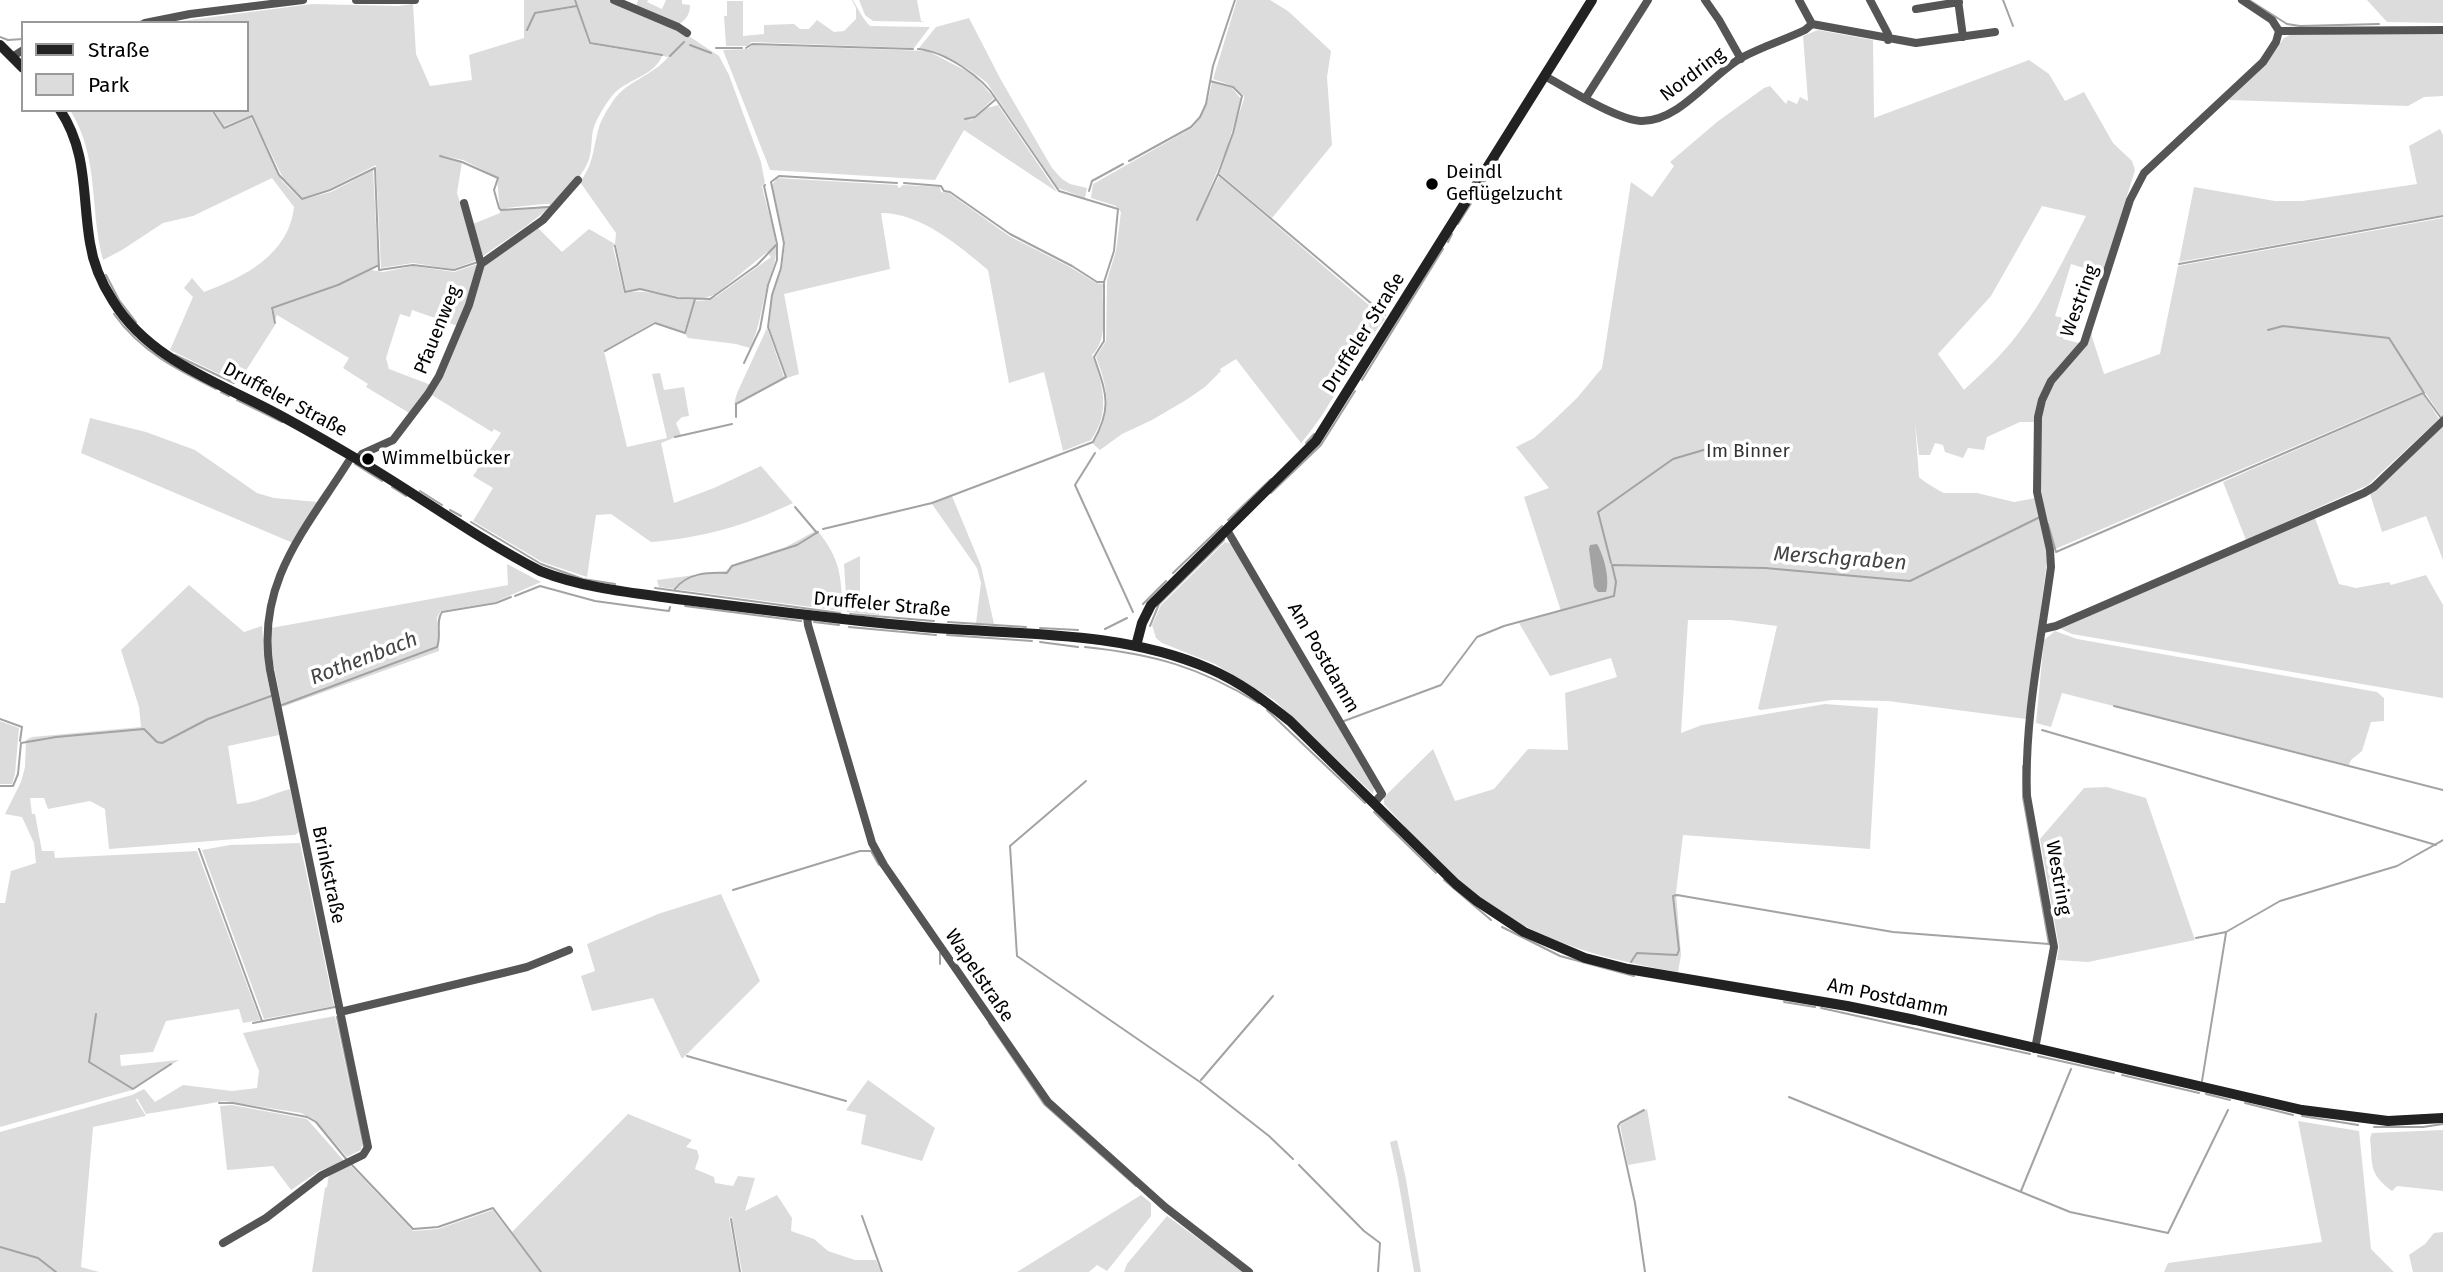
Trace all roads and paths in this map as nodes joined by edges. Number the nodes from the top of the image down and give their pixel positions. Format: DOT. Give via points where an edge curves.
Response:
graph roads {
  1 [pos="303,0"];
  2 [pos="356,0"];
  3 [pos="415,0"];
  4 [pos="614,0"];
  5 [pos="1592,0"];
  6 [pos="1648,0"];
  7 [pos="1705,0"];
  8 [pos="1799,0"];
  9 [pos="1870,0"];
  10 [pos="2242,0"];
  11 [pos="1958,1"];
  12 [pos="1916,9"];
  13 [pos="155,21"];
  14 [pos="1812,24"];
  15 [pos="2443,30"];
  16 [pos="2279,31"];
  17 [pos="1995,32"];
  18 [pos="687,33"];
  19 [pos="1964,37"];
  20 [pos="1888,40"];
  21 [pos="0,45"];
  22 [pos="21,51"];
  23 [pos="12,57"];
  24 [pos="1741,58"];
  25 [pos="21,66"];
  26 [pos="1545,76"];
  27 [pos="1585,99"];
  28 [pos="61,112"];
  29 [pos="578,180"];
  30 [pos="464,203"];
  31 [pos="481,264"];
  32 [pos="2443,421"];
  33 [pos="355,458"];
  34 [pos="1227,530"];
  35 [pos="807,616"];
  36 [pos="2043,629"];
  37 [pos="1136,646"];
  38 [pos="1374,803"];
  39 [pos="569,950"];
  40 [pos="340,1012"];
  41 [pos="2035,1049"];
  42 [pos="2443,1118"];
  43 [pos="223,1243"];
  44 [pos="1249,1272"];
  1 -- 13 [label="street"];
  2 -- 3 [label="street"];
  4 -- 18 [label="street"];
  5 -- 26 [label="street, Druffeler Straße"];
  6 -- 27 [label="street"];
  7 -- 24 [label="street, Nordring"];
  8 -- 14 [label="street"];
  9 -- 20 [label="street"];
  10 -- 16 [label="street" via="2272,20"];
  11 -- 12 [label="street"];
  11 -- 19 [label="street"];
  14 -- 20 [label="street"];
  14 -- 24 [label="street, Nordring"];
  15 -- 16 [label="street"];
  16 -- 36 [label="street, Westring" via="2263,62 2144,173 2130,200 2084,343 2051,381 2042,400 2037,492 2051,559"];
  17 -- 19 [label="street"];
  19 -- 20 [label="street" via="1916,43"];
  21 -- 23 [label="street"];
  22 -- 23 [label="street"];
  23 -- 25 [label="street"];
  24 -- 27 [label="street, Nordring" via="1658,118 1637,120"];
  26 -- 27 [label="street, Nordring"];
  26 -- 34 [label="street, Druffeler Straße" via="1316,441"];
  28 -- 33 [label="street, Druffeler Straße" via="80,153 90,246 97,269 131,327 174,362"];
  29 -- 31 [label="street" via="543,220"];
  30 -- 31 [label="street"];
  31 -- 33 [label="street, Pfauenweg" via="439,376 393,440"];
  32 -- 36 [label="street" via="2364,493"];
  33 -- 35 [label="street, Druffeler Straße" via="523,562 559,578 611,590"];
  33 -- 40 [label="street, Brinkstraße" via="281,569 266,626 270,670"];
  34 -- 37 [label="street, Druffeler Straße" via="1151,606"];
  34 -- 38 [label="street, Am Postdamm" via="1382,794"];
  35 -- 37 [label="street, Druffeler Straße"];
  35 -- 44 [label="street, Wapelstraße" via="872,843 884,864 1048,1102 1165,1207"];
  36 -- 41 [label="street, Westring" via="2026,775 2054,947"];
  37 -- 38 [label="street, Am Postdamm" via="1199,665 1251,692 1290,721"];
  38 -- 41 [label="street, Am Postdamm" via="1477,901 1564,951 1628,969 1847,1006"];
  39 -- 40 [label="street" via="527,967"];
  40 -- 43 [label="street, Brinkstraße" via="366,1151 322,1175 266,1218"];
  41 -- 42 [label="street, Am Postdamm" via="2336,1116 2388,1121"];
}
